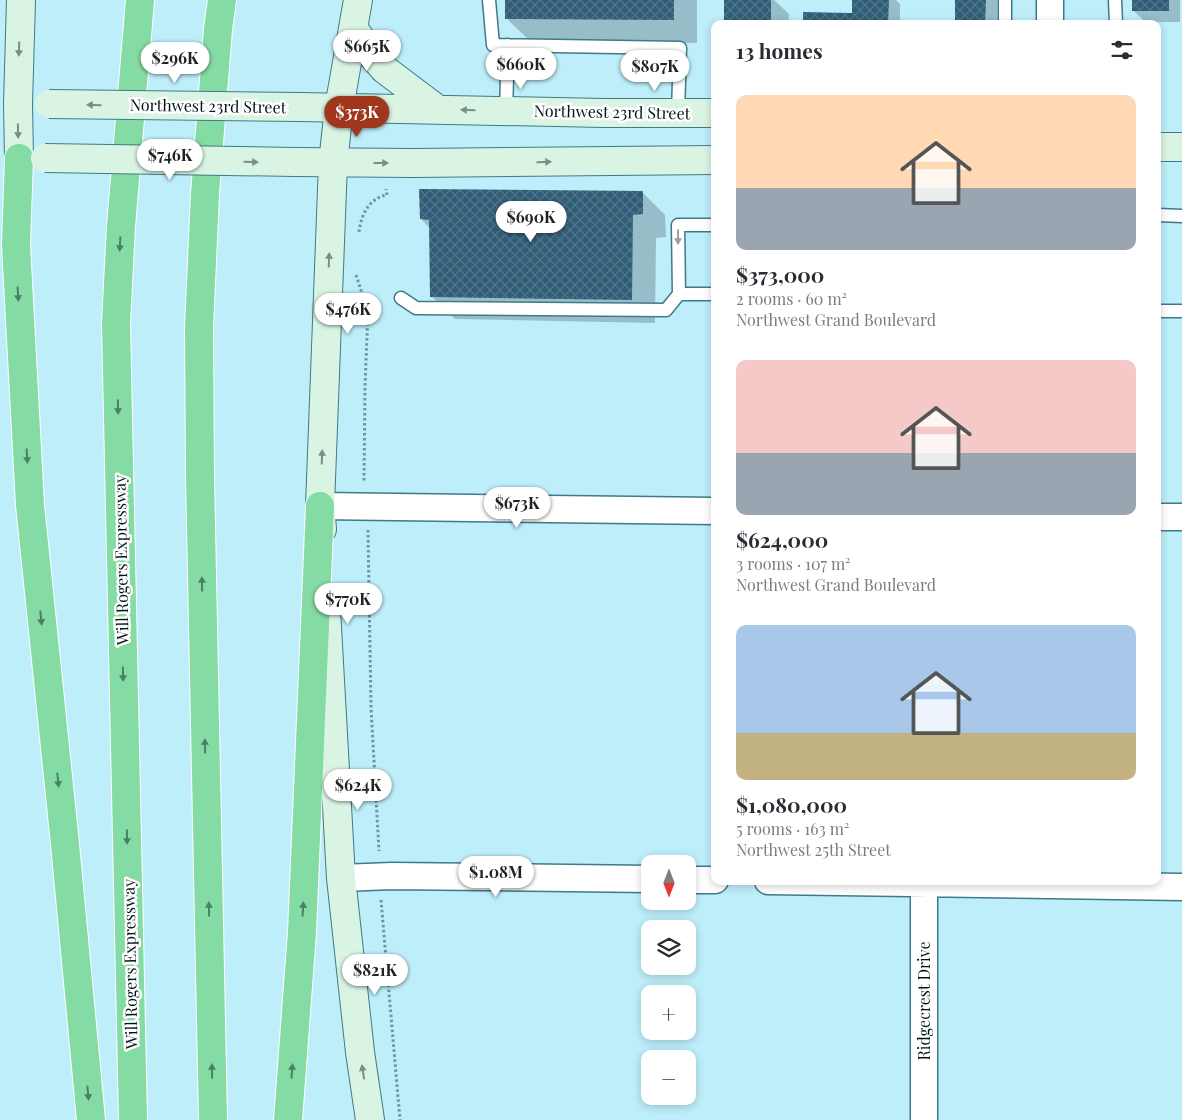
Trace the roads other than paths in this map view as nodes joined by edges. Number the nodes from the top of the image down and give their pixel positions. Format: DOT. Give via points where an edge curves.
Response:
graph roads {
  1 [pos="21,0"];
  2 [pos="140,0"];
  3 [pos="222,0"];
  4 [pos="358,0"];
  5 [pos="488,0"];
  6 [pos="1005,0"];
  7 [pos="1050,0"];
  8 [pos="1115,0"];
  9 [pos="1005,20"];
  10 [pos="1050,20"];
  11 [pos="1116,20"];
  12 [pos="354,29"];
  13 [pos="508,45"];
  14 [pos="9,104"];
  15 [pos="339,108"];
  16 [pos="437,109"];
  17 [pos="506,111"];
  18 [pos="678,113"];
  19 [pos="711,113"];
  20 [pos="1161,146"];
  21 [pos="1182,147"];
  22 [pos="21,158"];
  23 [pos="711,160"];
  24 [pos="333,164"];
  25 [pos="0,210"];
  26 [pos="1161,215"];
  27 [pos="1182,216"];
  28 [pos="711,225"];
  29 [pos="16,245"];
  30 [pos="679,294"];
  31 [pos="711,294"];
  32 [pos="401,298"];
  33 [pos="1161,311"];
  34 [pos="1182,311"];
  35 [pos="320,506"];
  36 [pos="711,511"];
  37 [pos="1161,516"];
  38 [pos="1182,517"];
  39 [pos="341,878"];
  40 [pos="641,880"];
  41 [pos="696,880"];
  42 [pos="711,880"];
  43 [pos="924,885"];
  44 [pos="1079,885"];
  45 [pos="1182,887"];
  46 [pos="91,1120"];
  47 [pos="133,1120"];
  48 [pos="213,1120"];
  49 [pos="288,1120"];
  50 [pos="370,1120"];
  51 [pos="924,1120"];
  1 -- 14 [label="main road, one-way"];
  2 -- 47 [label="highway, Will Rogers Expressway, one-way" via="116,323"];
  48 -- 3 [label="highway, one-way" via="200,328 205,194"];
  4 -- 12 [label="main road"];
  5 -- 13 [label="lane" via="494,45"];
  6 -- 9 [label="lane"];
  7 -- 10 [label="street"];
  8 -- 11 [label="lane"];
  12 -- 15 [label="main road"];
  12 -- 16 [label="main road" via="384,69"];
  13 -- 17 [label="lane"];
  13 -- 18 [label="lane" via="680,48"];
  15 -- 14 [label="main road, Northwest 23rd Street, one-way, bridge"];
  14 -- 22 [label="main road, one-way"];
  15 -- 16 [label="main road, Northwest 23rd Street"];
  15 -- 24 [label="main road"];
  17 -- 16 [label="main road, Northwest 23rd Street, one-way"];
  17 -- 18 [label="main road, Northwest 23rd Street"];
  18 -- 19 [label="main road, Northwest 23rd Street"];
  20 -- 21 [label="main road"];
  22 -- 24 [label="main road, one-way, bridge"];
  22 -- 29 [label="highway"];
  24 -- 23 [label="main road, one-way"];
  35 -- 24 [label="main road, one-way"];
  25 -- 29 [label="highway"];
  26 -- 27 [label="lane"];
  28 -- 30 [label="lane, one-way" via="678,225"];
  29 -- 46 [label="highway, one-way" via="30,506"];
  30 -- 31 [label="lane"];
  30 -- 32 [label="lane" via="666,310 416,308"];
  33 -- 34 [label="lane"];
  35 -- 36 [label="street"];
  35 -- 39 [label="main road"];
  49 -- 35 [label="highway, one-way" via="302,932"];
  37 -- 38 [label="street"];
  39 -- 40 [label="street"];
  50 -- 39 [label="main road, one-way"];
  41 -- 42 [label="street"];
  43 -- 51 [label="street, Ridgecrest Drive"];
  44 -- 45 [label="street"];
}
